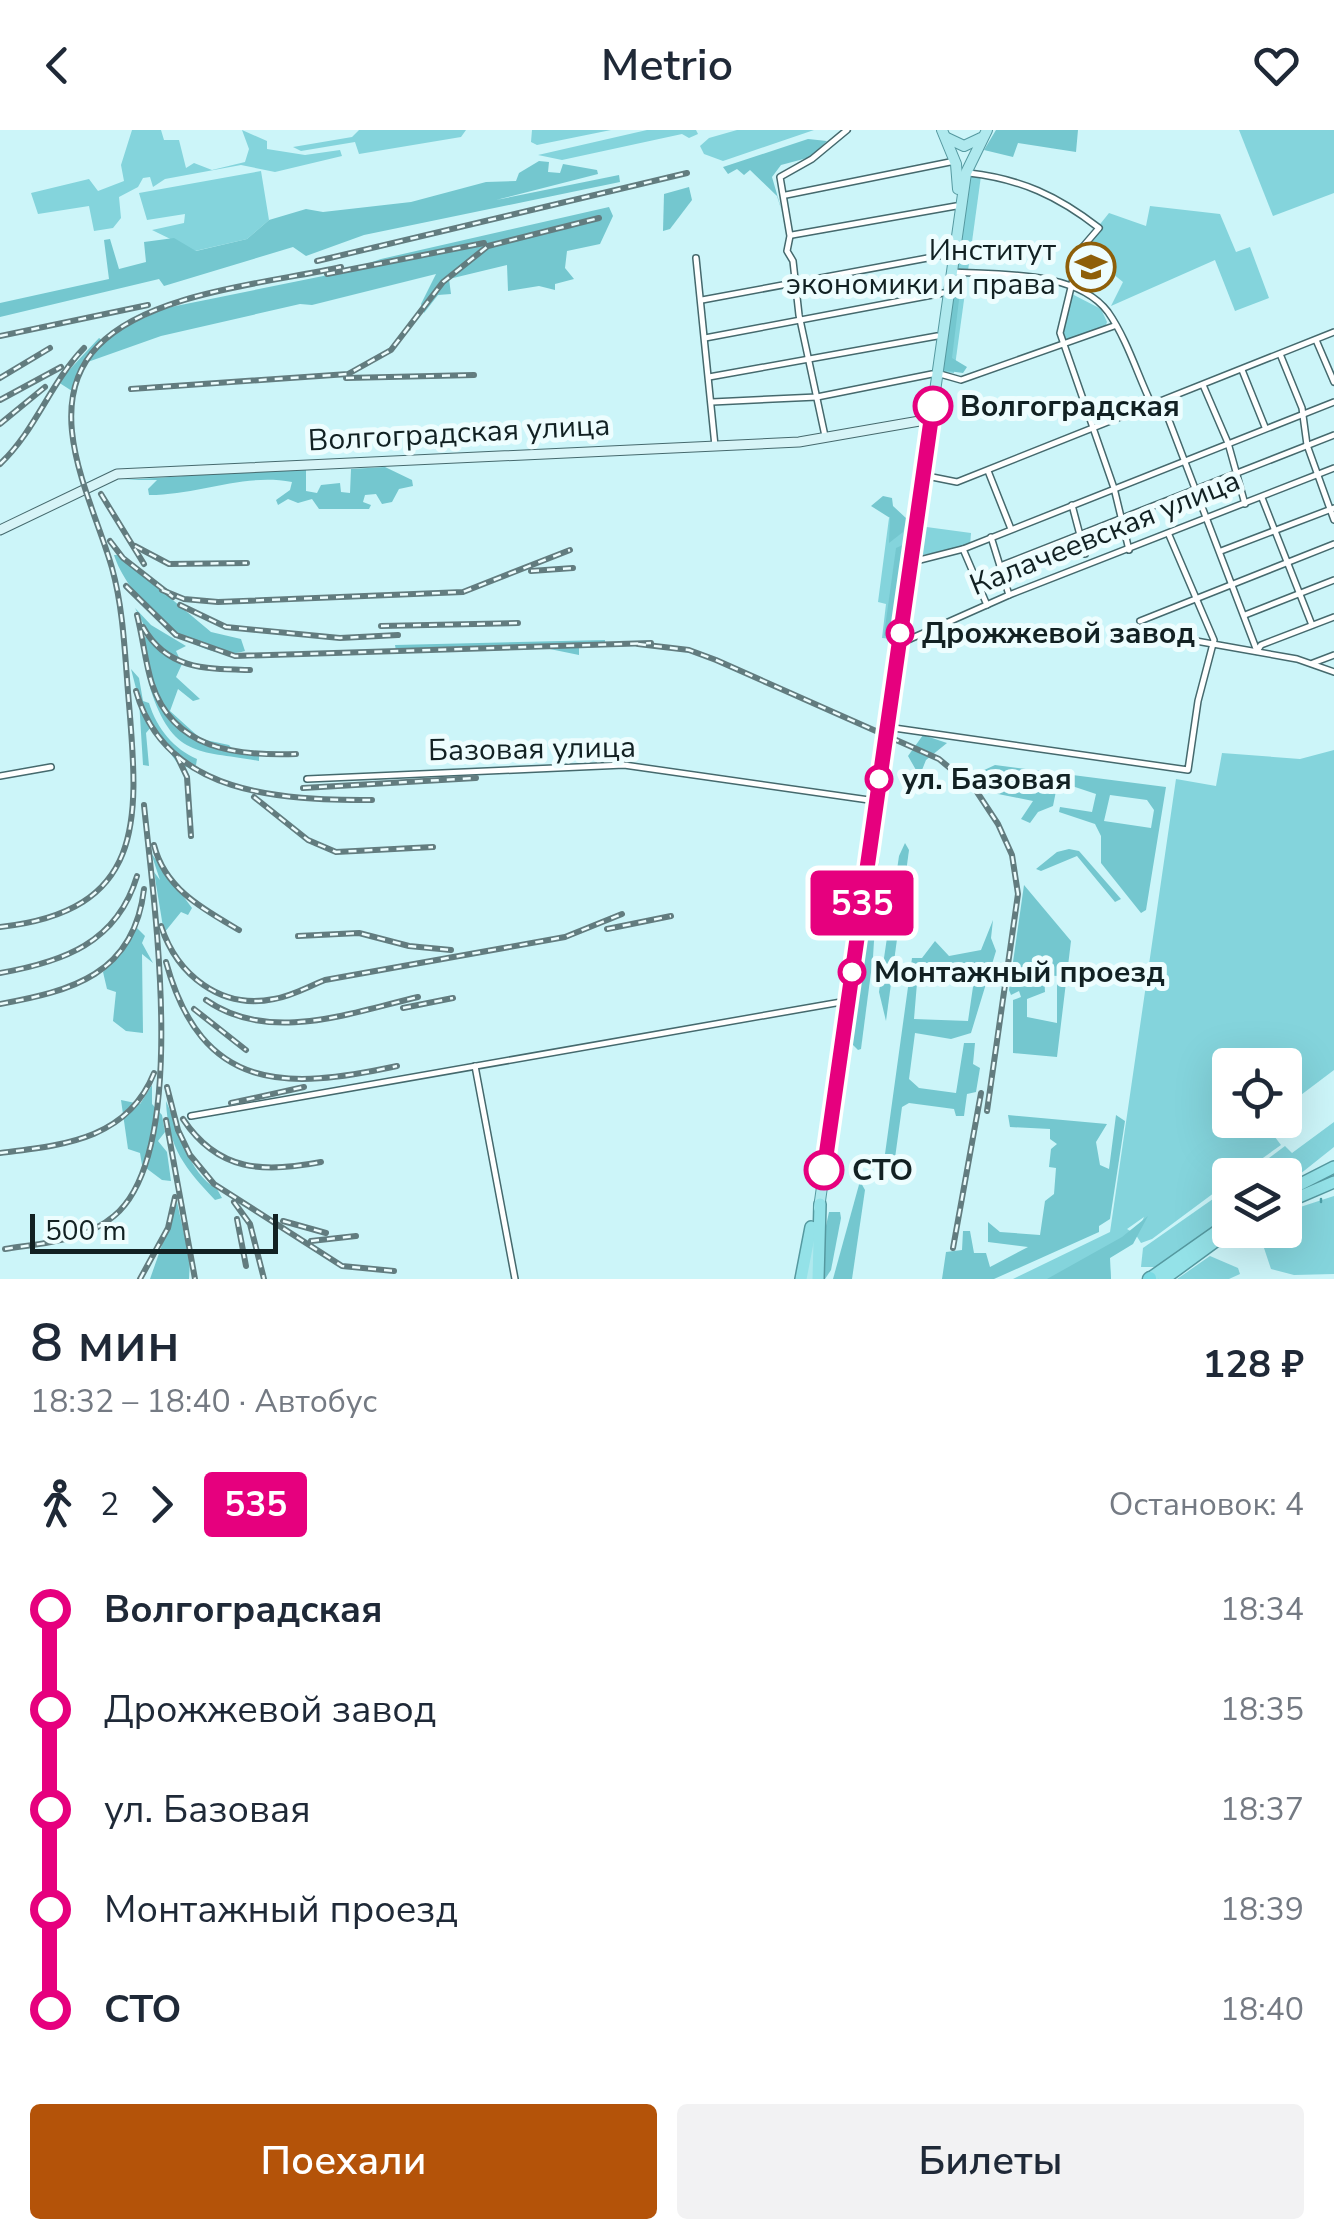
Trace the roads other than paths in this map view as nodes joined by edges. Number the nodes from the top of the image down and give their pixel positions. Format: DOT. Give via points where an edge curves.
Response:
graph roads {
  1 [pos="846,130"];
  2 [pos="943,133"];
  3 [pos="984,134"];
  4 [pos="955,161"];
  5 [pos="966,172"];
  6 [pos="786,195"];
  7 [pos="956,206"];
  8 [pos="790,236"];
  9 [pos="948,254"];
  10 [pos="696,258"];
  11 [pos="952,272"];
  12 [pos="796,281"];
  13 [pos="1069,286"];
  14 [pos="943,293"];
  15 [pos="702,300"];
  16 [pos="801,320"];
  17 [pos="1114,326"];
  18 [pos="1334,332"];
  19 [pos="937,336"];
  20 [pos="705,338"];
  21 [pos="1316,340"];
  22 [pos="1064,343"];
  23 [pos="1280,354"];
  24 [pos="810,358"];
  25 [pos="1242,370"];
  26 [pos="935,374"];
  27 [pos="709,377"];
  28 [pos="1334,382"];
  29 [pos="1203,385"];
  30 [pos="817,397"];
  31 [pos="712,402"];
  32 [pos="1162,402"];
  33 [pos="1334,402"];
  34 [pos="1152,405"];
  35 [pos="1300,416"];
  36 [pos="929,419"];
  37 [pos="1265,428"];
  38 [pos="1094,429"];
  39 [pos="1334,435"];
  40 [pos="825,439"];
  41 [pos="1228,443"];
  42 [pos="1307,445"];
  43 [pos="715,446"];
  44 [pos="1186,460"];
  45 [pos="1334,468"];
  46 [pos="987,470"];
  47 [pos="1237,473"];
  48 [pos="921,475"];
  49 [pos="1316,476"];
  50 [pos="1114,488"];
  51 [pos="1196,489"];
  52 [pos="1262,497"];
  53 [pos="1245,504"];
  54 [pos="1072,505"];
  55 [pos="1332,508"];
  56 [pos="1122,518"];
  57 [pos="1206,520"];
  58 [pos="1334,520"];
  59 [pos="1011,529"];
  60 [pos="0,530"];
  61 [pos="1274,530"];
  62 [pos="1080,534"];
  63 [pos="1169,534"];
  64 [pos="991,537"];
  65 [pos="1334,544"];
  66 [pos="963,550"];
  67 [pos="1129,550"];
  68 [pos="1220,551"];
  69 [pos="1084,554"];
  70 [pos="911,562"];
  71 [pos="1287,562"];
  72 [pos="1000,566"];
  73 [pos="1334,580"];
  74 [pos="1232,584"];
  75 [pos="1300,594"];
  76 [pos="1008,595"];
  77 [pos="1199,597"];
  78 [pos="987,605"];
  79 [pos="1245,615"];
  80 [pos="1334,617"];
  81 [pos="1140,621"];
  82 [pos="1312,626"];
  83 [pos="1196,641"];
  84 [pos="896,644"];
  85 [pos="1214,644"];
  86 [pos="1258,651"];
  87 [pos="1334,655"];
  88 [pos="1310,664"];
  89 [pos="1334,672"];
  90 [pos="886,727"];
  91 [pos="50,768"];
  92 [pos="0,776"];
  93 [pos="307,780"];
  94 [pos="874,801"];
  95 [pos="846,1001"];
  96 [pos="476,1066"];
  97 [pos="190,1116"];
  98 [pos="1334,1167"];
  99 [pos="1334,1182"];
  100 [pos="1302,1183"];
  101 [pos="1302,1195"];
  102 [pos="820,1204"];
  103 [pos="811,1227"];
  104 [pos="1212,1235"];
  105 [pos="1212,1244"];
  106 [pos="515,1279"];
  107 [pos="804,1279"];
  108 [pos="818,1279"];
  109 [pos="1149,1279"];
  110 [pos="1164,1279"];
  1 -- 6 [label="street" via="812,159 783,172"];
  2 -- 3 [label="main road" via="960,146"];
  2 -- 4 [label="main road"];
  3 -- 5 [label="main road"];
  4 -- 6 [label="street"];
  4 -- 7 [label="main road"];
  5 -- 11 [label="main road"];
  5 -- 13 [label="street" via="1058,196 1099,228 1080,250"];
  6 -- 8 [label="street"];
  7 -- 8 [label="street"];
  7 -- 9 [label="main road"];
  8 -- 12 [label="street"];
  9 -- 12 [label="street"];
  9 -- 14 [label="main road"];
  10 -- 15 [label="street"];
  11 -- 13 [label="street"];
  11 -- 26 [label="main road"];
  12 -- 15 [label="street"];
  12 -- 16 [label="street"];
  13 -- 17 [label="street" via="1108,312"];
  13 -- 22 [label="street"];
  14 -- 16 [label="street"];
  14 -- 19 [label="main road"];
  15 -- 20 [label="street"];
  16 -- 20 [label="street"];
  16 -- 24 [label="street"];
  17 -- 22 [label="street"];
  17 -- 34 [label="street"];
  18 -- 21 [label="street"];
  19 -- 24 [label="street"];
  19 -- 26 [label="main road"];
  20 -- 27 [label="street"];
  21 -- 23 [label="street"];
  21 -- 28 [label="street"];
  22 -- 26 [label="street" via="961,380"];
  22 -- 38 [label="street"];
  23 -- 25 [label="street"];
  23 -- 35 [label="street"];
  24 -- 27 [label="street"];
  24 -- 30 [label="street"];
  25 -- 29 [label="street"];
  25 -- 37 [label="street"];
  26 -- 30 [label="street"];
  26 -- 36 [label="main road"];
  27 -- 31 [label="street"];
  29 -- 32 [label="street"];
  29 -- 41 [label="street"];
  30 -- 31 [label="street"];
  30 -- 40 [label="street"];
  31 -- 43 [label="street"];
  32 -- 34 [label="street"];
  32 -- 44 [label="street"];
  33 -- 35 [label="street"];
  34 -- 38 [label="street"];
  35 -- 37 [label="street"];
  35 -- 42 [label="street"];
  36 -- 40 [label="main road, Волгоградская улица"];
  36 -- 48 [label="main road"];
  37 -- 41 [label="street"];
  38 -- 46 [label="street"];
  38 -- 50 [label="street"];
  39 -- 42 [label="street"];
  40 -- 43 [label="main road, Волгоградская улица"];
  41 -- 44 [label="street"];
  41 -- 47 [label="street"];
  42 -- 47 [label="street"];
  42 -- 49 [label="street"];
  43 -- 60 [label="main road, Волгоградская улица" via="117,474"];
  44 -- 50 [label="street"];
  44 -- 51 [label="street"];
  45 -- 49 [label="street, Калачеевская улица"];
  46 -- 48 [label="street" via="957,482"];
  46 -- 59 [label="street"];
  47 -- 51 [label="street"];
  47 -- 53 [label="street"];
  48 -- 70 [label="main road"];
  48 -- 84 [label="main road"];
  49 -- 52 [label="street, Калачеевская улица"];
  49 -- 55 [label="street"];
  50 -- 54 [label="street"];
  50 -- 56 [label="street"];
  51 -- 56 [label="street"];
  51 -- 57 [label="street"];
  52 -- 53 [label="street, Калачеевская улица"];
  52 -- 61 [label="street"];
  53 -- 57 [label="street, Калачеевская улица"];
  54 -- 59 [label="street"];
  54 -- 62 [label="street"];
  55 -- 58 [label="street"];
  55 -- 61 [label="street"];
  56 -- 62 [label="street"];
  56 -- 67 [label="street"];
  57 -- 63 [label="street, Калачеевская улица"];
  57 -- 68 [label="street"];
  59 -- 64 [label="street"];
  61 -- 68 [label="street"];
  61 -- 71 [label="street"];
  62 -- 69 [label="street"];
  62 -- 72 [label="street"];
  63 -- 67 [label="street, Калачеевская улица"];
  63 -- 77 [label="street"];
  64 -- 66 [label="street"];
  64 -- 72 [label="street"];
  65 -- 71 [label="street"];
  66 -- 70 [label="street"];
  66 -- 78 [label="street"];
  67 -- 76 [label="street, Калачеевская улица"];
  68 -- 74 [label="street"];
  70 -- 84 [label="main road"];
  71 -- 74 [label="street"];
  71 -- 75 [label="street"];
  72 -- 76 [label="street"];
  73 -- 75 [label="street"];
  74 -- 77 [label="street"];
  74 -- 79 [label="street"];
  75 -- 79 [label="street"];
  75 -- 82 [label="street"];
  76 -- 78 [label="street, Калачеевская улица"];
  77 -- 81 [label="street"];
  77 -- 85 [label="street"];
  78 -- 84 [label="street, Калачеевская улица"];
  79 -- 86 [label="street"];
  80 -- 82 [label="street"];
  82 -- 86 [label="street"];
  83 -- 85 [label="street"];
  84 -- 90 [label="main road"];
  84 -- 94 [label="main road"];
  85 -- 86 [label="street"];
  85 -- 90 [label="street" via="1188,770"];
  86 -- 88 [label="street"];
  87 -- 88 [label="street"];
  88 -- 89 [label="street"];
  90 -- 94 [label="main road"];
  91 -- 92 [label="street"];
  93 -- 94 [label="street, Базовая улица" via="624,765"];
  94 -- 95 [label="main road"];
  95 -- 96 [label="street"];
  95 -- 102 [label="main road"];
  95 -- 103 [label="main road"];
  96 -- 97 [label="street"];
  96 -- 106 [label="street"];
  98 -- 100 [label="highway"];
  99 -- 101 [label="highway"];
  102 -- 107 [label="main road"];
  102 -- 108 [label="highway"];
  103 -- 107 [label="highway"];
  104 -- 109 [label="highway"];
  105 -- 110 [label="highway"];
}
